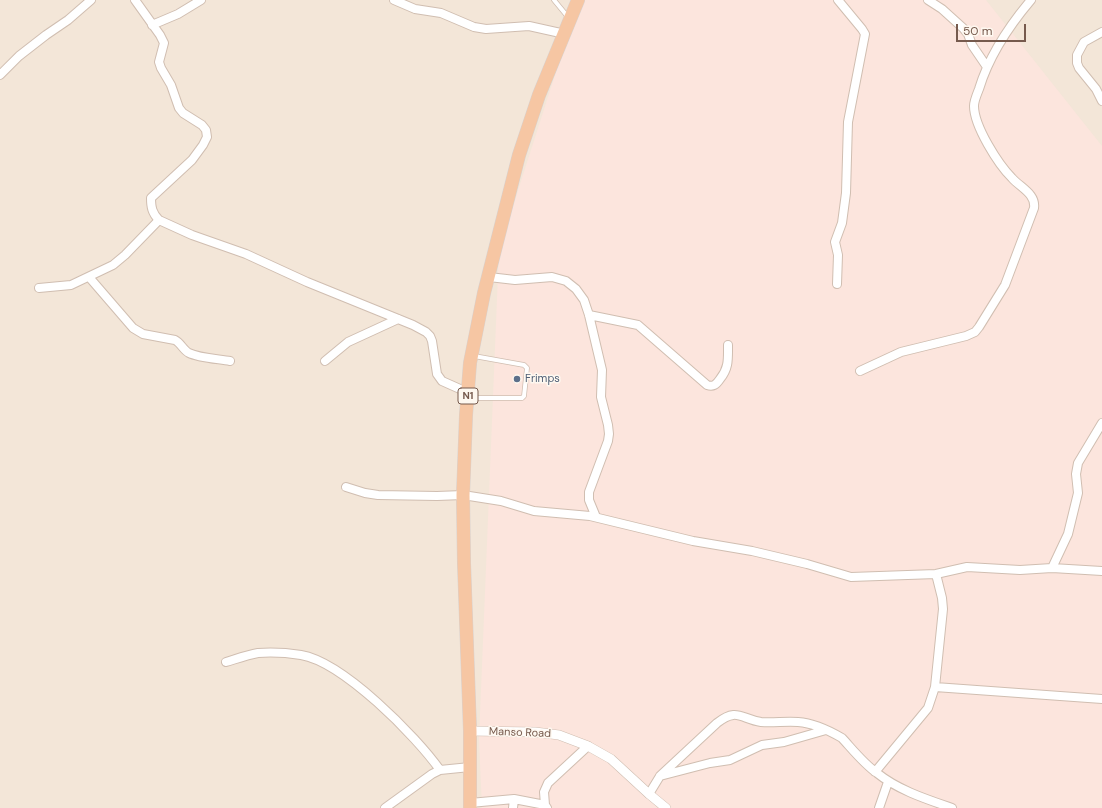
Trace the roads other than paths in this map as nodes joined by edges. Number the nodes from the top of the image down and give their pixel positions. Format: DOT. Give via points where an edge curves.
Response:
graph roads {
  1 [pos="91,0"];
  2 [pos="136,0"];
  3 [pos="201,0"];
  4 [pos="394,0"];
  5 [pos="554,0"];
  6 [pos="578,0"];
  7 [pos="838,0"];
  8 [pos="928,0"];
  9 [pos="1031,0"];
  10 [pos="570,19"];
  11 [pos="152,25"];
  12 [pos="1102,32"];
  13 [pos="565,34"];
  14 [pos="987,67"];
  15 [pos="0,75"];
  16 [pos="1102,101"];
  17 [pos="159,220"];
  18 [pos="89,277"];
  19 [pos="489,277"];
  20 [pos="837,284"];
  21 [pos="40,288"];
  22 [pos="589,315"];
  23 [pos="398,318"];
  24 [pos="728,345"];
  25 [pos="472,356"];
  26 [pos="230,361"];
  27 [pos="325,361"];
  28 [pos="860,371"];
  29 [pos="468,396"];
  30 [pos="1102,423"];
  31 [pos="346,487"];
  32 [pos="463,494"];
  33 [pos="596,517"];
  34 [pos="1052,568"];
  35 [pos="1102,571"];
  36 [pos="936,574"];
  37 [pos="226,662"];
  38 [pos="935,687"];
  39 [pos="1102,699"];
  40 [pos="826,730"];
  41 [pos="470,732"];
  42 [pos="588,746"];
  43 [pos="470,766"];
  44 [pos="440,770"];
  45 [pos="875,772"];
  46 [pos="660,776"];
  47 [pos="888,782"];
  48 [pos="649,794"];
  49 [pos="514,798"];
  50 [pos="470,806"];
  51 [pos="546,807"];
  52 [pos="661,807"];
  53 [pos="385,808"];
  54 [pos="513,808"];
  55 [pos="880,808"];
  56 [pos="952,808"];
  1 -- 15 [label="street"];
  2 -- 11 [label="street"];
  3 -- 11 [label="street" via="178,14"];
  4 -- 13 [label="street" via="415,9 441,13 474,27 486,29 529,26"];
  5 -- 10 [label="lane"];
  6 -- 10 [label="highway, N1"];
  7 -- 20 [label="street" via="865,34 848,122 846,193 842,223 835,242 838,254"];
  8 -- 14 [label="street" via="963,28"];
  9 -- 14 [label="street" via="1018,15"];
  10 -- 13 [label="highway, N1"];
  11 -- 17 [label="street" via="164,43 160,68 171,86 179,108 202,125 208,137 192,160 151,198 151,207"];
  12 -- 16 [label="street" via="1084,42 1077,55 1077,63"];
  13 -- 19 [label="highway, N1" via="523,141"];
  14 -- 28 [label="street" via="974,104 975,118 1003,168 1035,202 1005,285 975,332 901,352"];
  17 -- 18 [label="street" via="118,261"];
  17 -- 23 [label="street"];
  18 -- 21 [label="street" via="71,285"];
  18 -- 26 [label="street" via="133,328 143,334 178,341 193,355"];
  19 -- 22 [label="street" via="516,280 552,277 566,280 584,300"];
  19 -- 25 [label="highway, N1"];
  22 -- 24 [label="street" via="638,325 711,387 726,373"];
  22 -- 33 [label="street" via="602,370 601,397 609,434 589,492 588,500"];
  23 -- 27 [label="street" via="348,342"];
  23 -- 29 [label="street" via="426,332 432,341 439,378"];
  25 -- 29 [label="highway, N1"];
  25 -- 29 [label="lane" via="524,365 527,368 522,398"];
  29 -- 32 [label="highway, N1"];
  30 -- 34 [label="street" via="1078,462 1078,492 1068,534"];
  31 -- 32 [label="street" via="378,495"];
  32 -- 33 [label="street" via="501,501 542,513"];
  32 -- 41 [label="highway, N1"];
  33 -- 36 [label="street" via="693,541 787,559 851,577"];
  34 -- 35 [label="street"];
  34 -- 36 [label="street" via="1020,570 967,567"];
  36 -- 38 [label="street" via="942,609"];
  37 -- 44 [label="street" via="258,653 282,653 302,655 319,662 374,699 429,754"];
  38 -- 39 [label="street"];
  38 -- 45 [label="street" via="928,708"];
  40 -- 45 [label="street" via="842,738"];
  40 -- 46 [label="street" via="797,739 762,745 730,760"];
  40 -- 46 [label="street" via="799,722 759,722 735,714 725,717"];
  41 -- 42 [label="street, Manso Road" via="535,732 559,735"];
  41 -- 43 [label="highway, N1"];
  42 -- 48 [label="street, Manso Road" via="612,759"];
  42 -- 51 [label="street" via="548,783 544,792"];
  43 -- 44 [label="street"];
  43 -- 50 [label="highway, N1"];
  44 -- 53 [label="street" via="427,776"];
  45 -- 47 [label="street"];
  46 -- 48 [label="street"];
  47 -- 55 [label="street"];
  47 -- 56 [label="street"];
  48 -- 52 [label="street, Manso Road"];
  49 -- 50 [label="street"];
  49 -- 51 [label="street"];
  49 -- 54 [label="street"];
}
